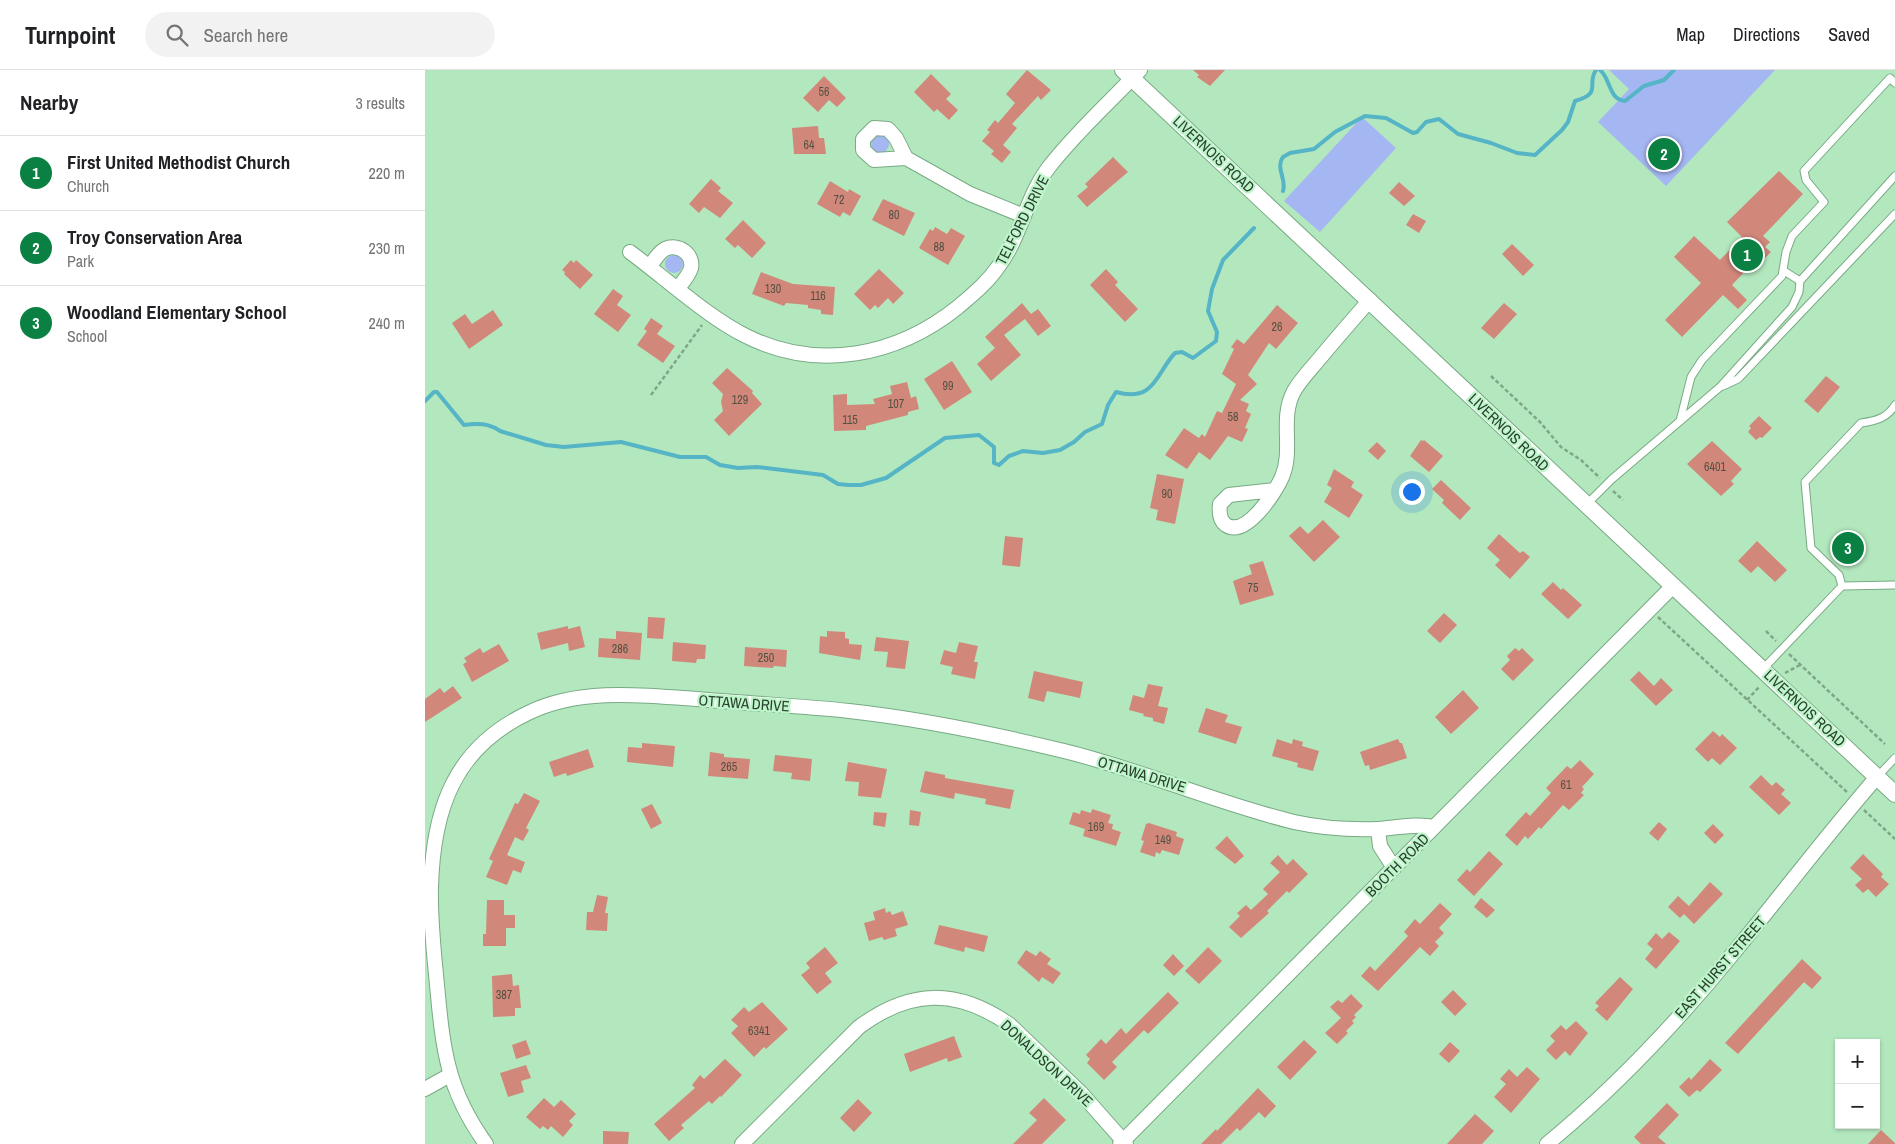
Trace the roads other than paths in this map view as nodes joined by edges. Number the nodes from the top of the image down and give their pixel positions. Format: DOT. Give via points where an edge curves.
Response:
graph roads {
  1 [pos="1131,73"];
  2 [pos="1895,83"];
  3 [pos="906,158"];
  4 [pos="1895,176"];
  5 [pos="1895,214"];
  6 [pos="1024,216"];
  7 [pos="630,252"];
  8 [pos="650,267"];
  9 [pos="1784,271"];
  10 [pos="1800,281"];
  11 [pos="678,288"];
  12 [pos="1370,300"];
  13 [pos="1720,387"];
  14 [pos="1895,405"];
  15 [pos="1889,415"];
  16 [pos="1895,420"];
  17 [pos="1680,421"];
  18 [pos="1275,490"];
  19 [pos="1586,505"];
  20 [pos="1895,585"];
  21 [pos="1673,586"];
  22 [pos="1842,586"];
  23 [pos="1762,677"];
  24 [pos="1895,758"];
  25 [pos="1877,777"];
  26 [pos="1895,794"];
  27 [pos="1434,827"];
  28 [pos="1378,829"];
  29 [pos="1394,868"];
  30 [pos="450,1075"];
  31 [pos="425,1089"];
  32 [pos="1123,1143"];
  33 [pos="486,1144"];
  34 [pos="743,1144"];
  35 [pos="1547,1144"];
  1 -- 6 [label="street, TELFORD DRIVE" via="1049,166"];
  1 -- 12 [label="street, LIVERNOIS ROAD"];
  2 -- 9 [label="lane" via="1890,78 1804,171 1824,202 1792,236"];
  3 -- 6 [label="street" via="971,194"];
  4 -- 10 [label="lane"];
  5 -- 13 [label="lane" via="1739,379"];
  6 -- 11 [label="street, TELFORD DRIVE" via="999,266 979,289 924,331 867,353 818,356 765,344 729,326"];
  7 -- 8 [label="street, TELFORD DRIVE"];
  8 -- 11 [label="street, TELFORD DRIVE"];
  8 -- 11 [label="street" via="665,249 675,247 684,250 691,266"];
  9 -- 10 [label="lane"];
  9 -- 17 [label="lane" via="1702,360 1691,377"];
  10 -- 13 [label="lane" via="1792,307"];
  12 -- 18 [label="street" via="1295,390 1286,416 1286,466"];
  12 -- 19 [label="street, LIVERNOIS ROAD"];
  13 -- 17 [label="lane"];
  14 -- 15 [label="lane"];
  15 -- 16 [label="lane"];
  15 -- 22 [label="lane" via="1861,423 1805,482 1811,548 1839,575"];
  17 -- 19 [label="lane"];
  19 -- 21 [label="street, LIVERNOIS ROAD"];
  20 -- 22 [label="lane"];
  21 -- 23 [label="street, LIVERNOIS ROAD"];
  21 -- 27 [label="street, BOOTH ROAD"];
  22 -- 23 [label="lane"];
  23 -- 25 [label="street, LIVERNOIS ROAD"];
  24 -- 25 [label="lane"];
  25 -- 26 [label="street, LIVERNOIS ROAD"];
  25 -- 35 [label="street, EAST HURST STREET" via="1686,1008 1601,1096"];
  27 -- 28 [label="street, OTTAWA DRIVE"];
  27 -- 29 [label="street, BOOTH ROAD"];
  28 -- 29 [label="street" via="1380,846"];
  28 -- 30 [label="street, OTTAWA DRIVE" via="1332,828 1291,821 1065,752 893,717 650,696 605,696 559,702 528,712 480,746 454,780 438,819 431,900 443,1048"];
  29 -- 32 [label="street, BOOTH ROAD"];
  30 -- 31 [label="street"];
  30 -- 33 [label="street" via="457,1096"];
  32 -- 34 [label="street, DONALDSON DRIVE" via="1081,1093 1010,1025 963,1000 937,997 905,1001 859,1027"];
}
